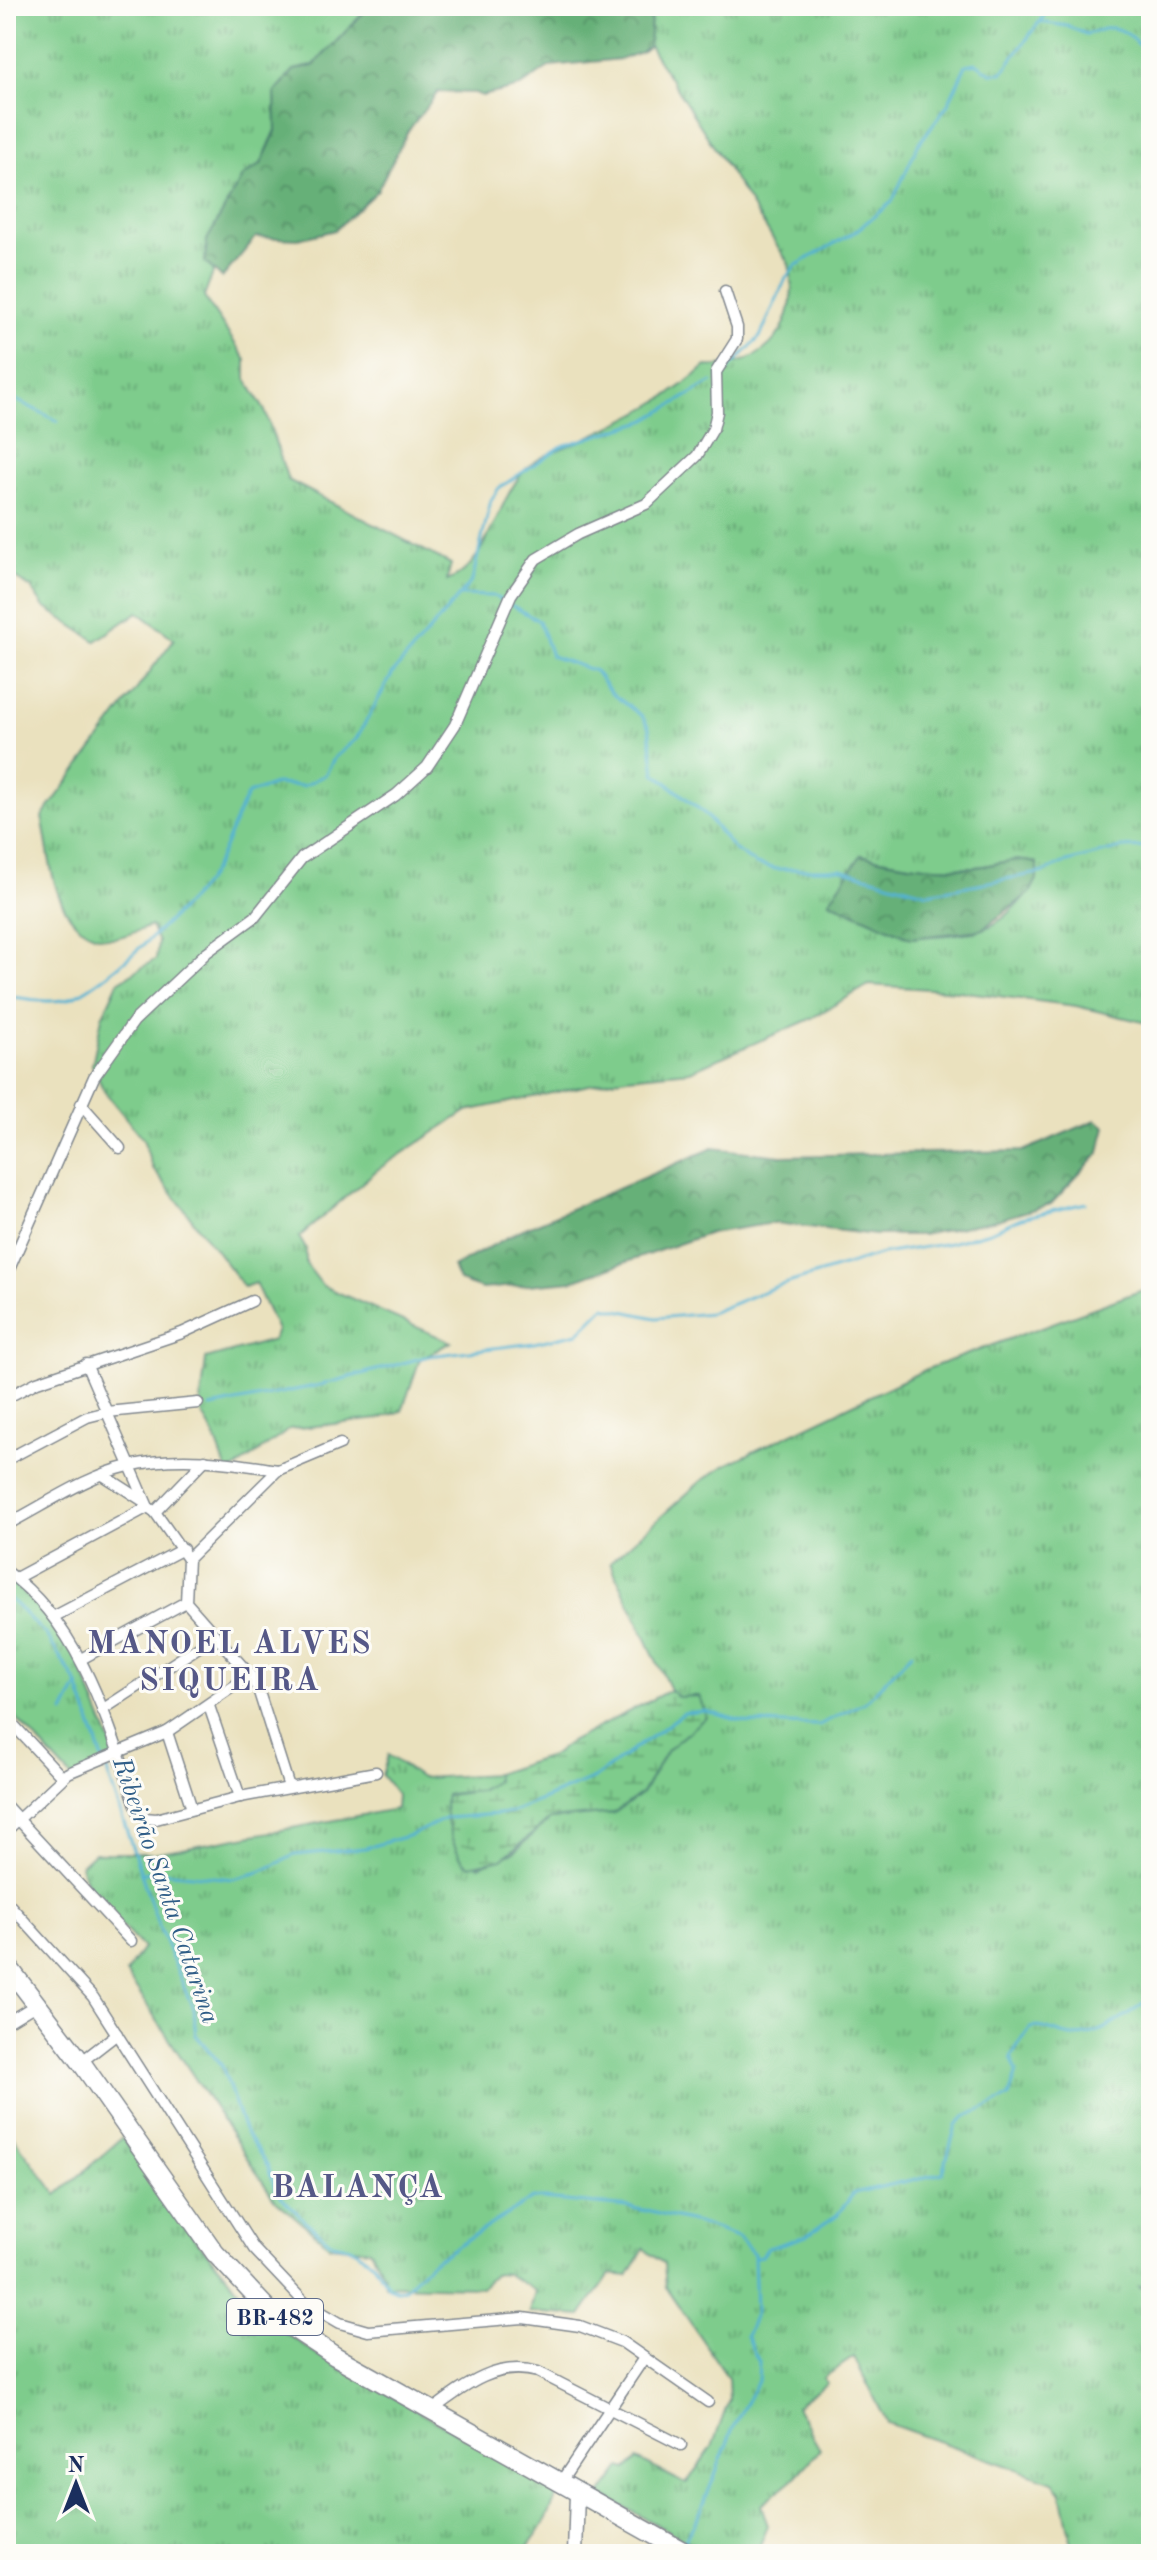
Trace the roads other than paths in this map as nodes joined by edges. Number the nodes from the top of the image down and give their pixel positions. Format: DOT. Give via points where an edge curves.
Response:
graph roads {
  1 [pos="725,291"];
  2 [pos="81,1104"];
  3 [pos="120,1148"];
  4 [pos="6,1276"];
  5 [pos="252,1301"];
  6 [pos="86,1364"];
  7 [pos="6,1398"];
  8 [pos="198,1403"];
  9 [pos="107,1412"];
  10 [pos="340,1444"];
  11 [pos="6,1460"];
  12 [pos="205,1460"];
  13 [pos="130,1465"];
  14 [pos="278,1470"];
  15 [pos="103,1475"];
  16 [pos="149,1507"];
  17 [pos="6,1525"];
  18 [pos="186,1554"];
  19 [pos="11,1575"];
  20 [pos="186,1602"];
  21 [pos="55,1616"];
  22 [pos="214,1637"];
  23 [pos="81,1659"];
  24 [pos="250,1675"];
  25 [pos="209,1706"];
  26 [pos="102,1710"];
  27 [pos="6,1717"];
  28 [pos="167,1732"];
  29 [pos="119,1754"];
  30 [pos="376,1772"];
  31 [pos="62,1777"];
  32 [pos="289,1787"];
  33 [pos="240,1797"];
  34 [pos="6,1806"];
  35 [pos="192,1809"];
  36 [pos="18,1819"];
  37 [pos="6,1831"];
  38 [pos="6,1901"];
  39 [pos="131,1941"];
  40 [pos="6,1964"];
  41 [pos="37,2004"];
  42 [pos="6,2023"];
  43 [pos="117,2034"];
  44 [pos="81,2062"];
  45 [pos="644,2358"];
  46 [pos="708,2402"];
  47 [pos="609,2407"];
  48 [pos="431,2411"];
  49 [pos="681,2445"];
  50 [pos="560,2483"];
  51 [pos="577,2493"];
  52 [pos="575,2554"];
  53 [pos="688,2554"];
  1 -- 2 [label="street" via="737,339 716,372 717,412 697,456 646,504 536,559 511,595 455,725 427,767 396,795 302,858 255,917 207,952 134,1021"];
  2 -- 3 [label="street"];
  2 -- 4 [label="street"];
  5 -- 6 [label="street" via="169,1338"];
  6 -- 7 [label="street"];
  6 -- 9 [label="street"];
  8 -- 9 [label="street"];
  9 -- 11 [label="street" via="65,1426"];
  9 -- 13 [label="street"];
  10 -- 14 [label="street"];
  12 -- 13 [label="street"];
  12 -- 14 [label="street"];
  12 -- 16 [label="street"];
  13 -- 15 [label="street"];
  13 -- 16 [label="street"];
  14 -- 18 [label="street"];
  15 -- 16 [label="street"];
  15 -- 17 [label="street"];
  16 -- 18 [label="street"];
  16 -- 19 [label="street"];
  18 -- 20 [label="street"];
  18 -- 21 [label="street"];
  19 -- 21 [label="street"];
  20 -- 22 [label="street"];
  20 -- 23 [label="street"];
  21 -- 23 [label="street"];
  22 -- 24 [label="street"];
  22 -- 26 [label="street"];
  23 -- 26 [label="street"];
  24 -- 25 [label="street"];
  24 -- 32 [label="street"];
  25 -- 28 [label="street"];
  25 -- 33 [label="street"];
  26 -- 29 [label="street"];
  27 -- 31 [label="street"];
  28 -- 29 [label="street"];
  28 -- 35 [label="street"];
  29 -- 31 [label="street"];
  29 -- 35 [label="street" via="145,1818"];
  30 -- 32 [label="street"];
  31 -- 36 [label="street"];
  32 -- 33 [label="street"];
  33 -- 35 [label="street"];
  34 -- 36 [label="street"];
  36 -- 37 [label="street"];
  36 -- 39 [label="street"];
  38 -- 43 [label="street" via="84,1986"];
  40 -- 41 [label="highway, BR-482"];
  41 -- 42 [label="street"];
  41 -- 44 [label="highway, BR-482"];
  43 -- 44 [label="street"];
  43 -- 45 [label="street" via="254,2249 319,2312 354,2327 385,2332 494,2319 553,2320 599,2332"];
  44 -- 48 [label="highway, BR-482" via="215,2253 254,2299 289,2327"];
  45 -- 46 [label="street"];
  45 -- 47 [label="street"];
  47 -- 48 [label="street" via="522,2369 476,2378"];
  47 -- 49 [label="street"];
  47 -- 50 [label="street"];
  48 -- 50 [label="highway, BR-482"];
  50 -- 51 [label="highway, BR-482"];
  51 -- 52 [label="street"];
  51 -- 53 [label="highway, BR-482"];
}
